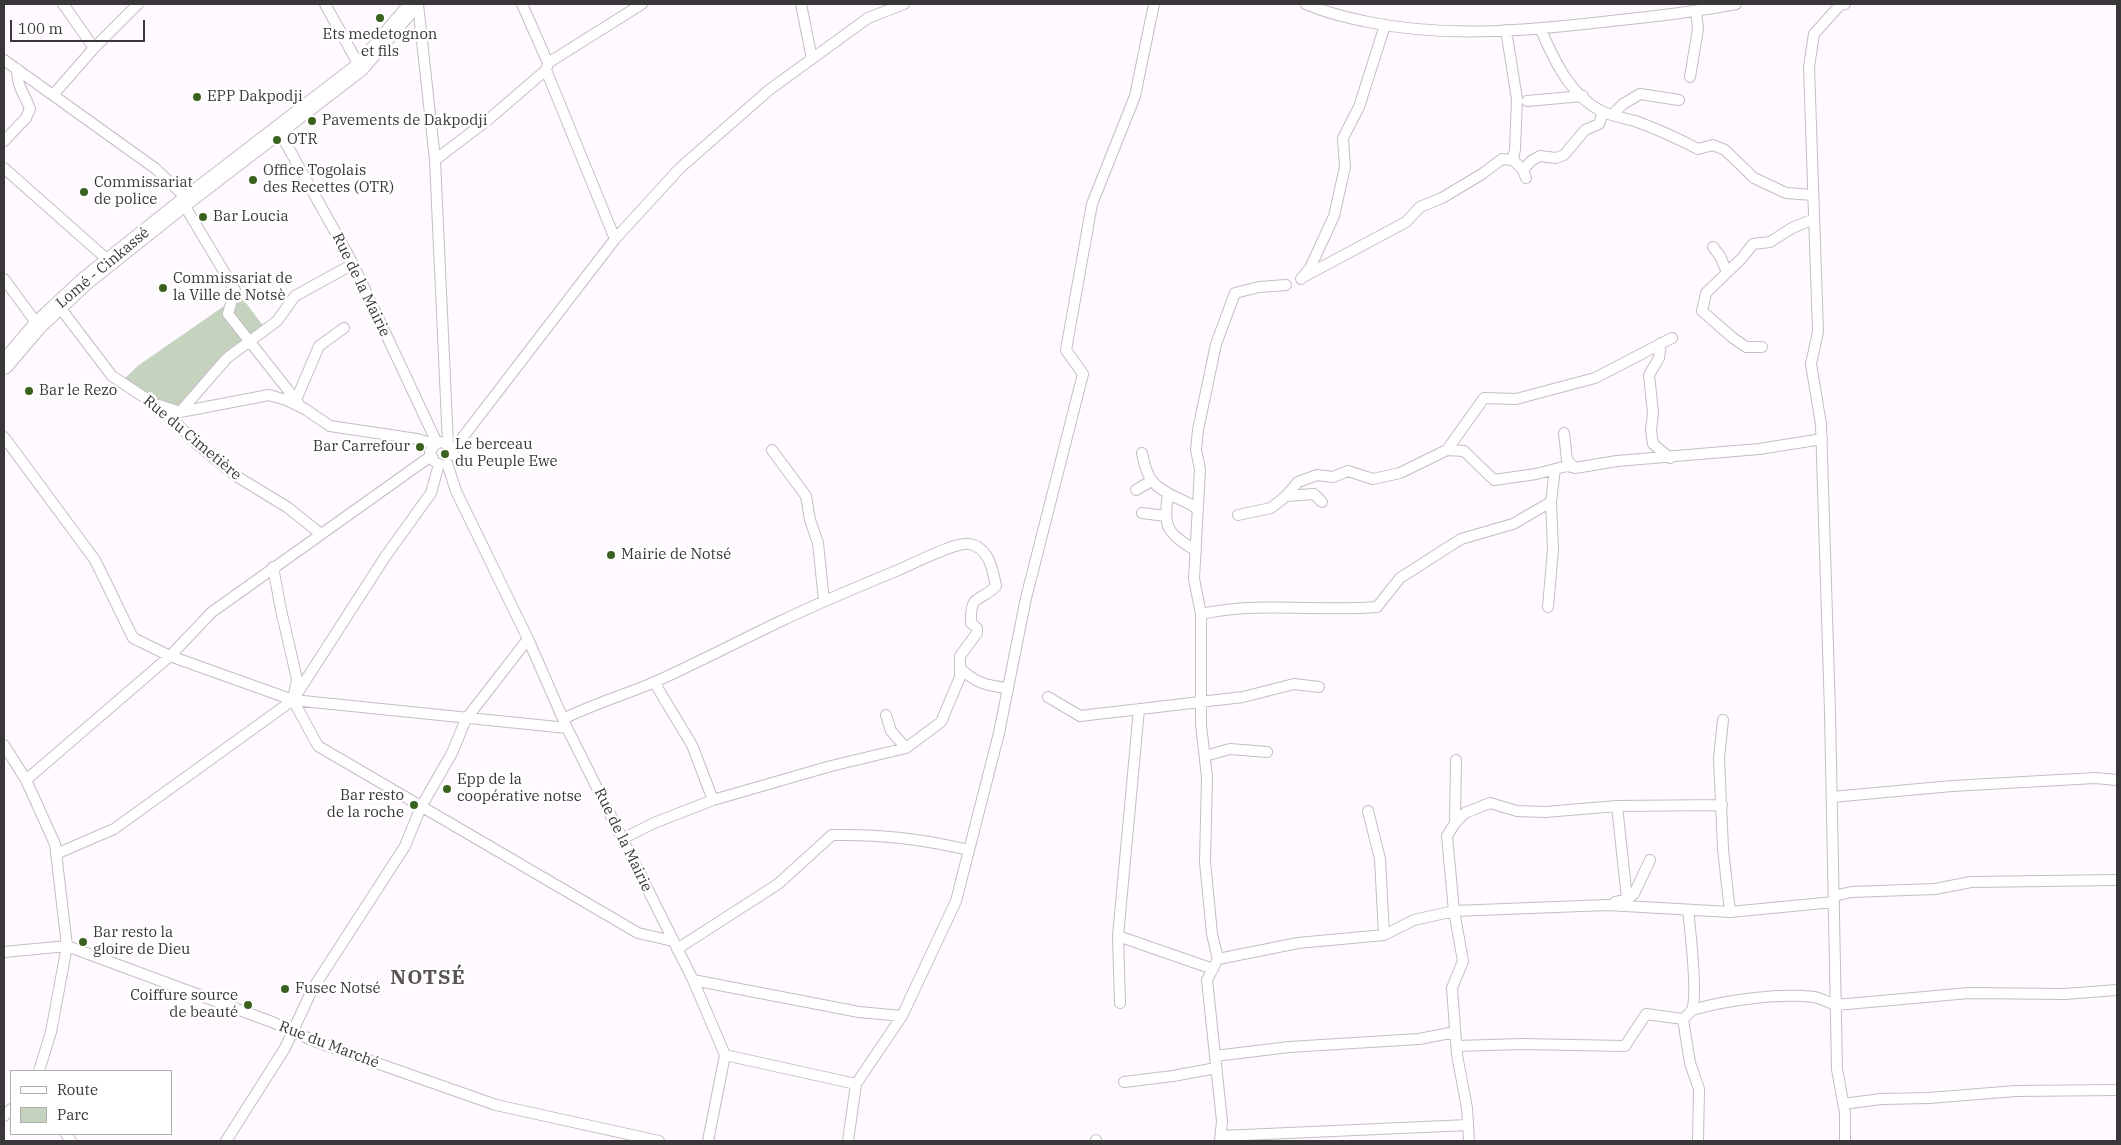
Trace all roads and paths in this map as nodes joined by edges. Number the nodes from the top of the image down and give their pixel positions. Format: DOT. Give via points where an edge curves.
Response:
graph roads {
  1 [pos="63,4"];
  2 [pos="138,4"];
  3 [pos="325,4"];
  4 [pos="414,4"];
  5 [pos="418,4"];
  6 [pos="522,4"];
  7 [pos="642,4"];
  8 [pos="801,4"];
  9 [pos="904,4"];
  10 [pos="1154,4"];
  11 [pos="1306,4"];
  12 [pos="1736,4"];
  13 [pos="1844,4"];
  14 [pos="1696,11"];
  15 [pos="1385,25"];
  16 [pos="1506,30"];
  17 [pos="1541,30"];
  18 [pos="94,48"];
  19 [pos="812,59"];
  20 [pos="9,66"];
  21 [pos="360,66"];
  22 [pos="547,66"];
  23 [pos="1690,77"];
  24 [pos="53,95"];
  25 [pos="1583,96"];
  26 [pos="1679,100"];
  27 [pos="1627,101"];
  28 [pos="1527,102"];
  29 [pos="1608,113"];
  30 [pos="1633,121"];
  31 [pos="279,131"];
  32 [pos="4,141"];
  33 [pos="435,160"];
  34 [pos="1513,160"];
  35 [pos="4,168"];
  36 [pos="1813,195"];
  37 [pos="185,201"];
  38 [pos="1814,219"];
  39 [pos="615,239"];
  40 [pos="1713,247"];
  41 [pos="110,261"];
  42 [pos="353,264"];
  43 [pos="1727,272"];
  44 [pos="4,279"];
  45 [pos="1286,286"];
  46 [pos="58,305"];
  47 [pos="38,325"];
  48 [pos="344,328"];
  49 [pos="1672,338"];
  50 [pos="250,341"];
  51 [pos="1661,344"];
  52 [pos="1762,347"];
  53 [pos="4,365"];
  54 [pos="296,400"];
  55 [pos="153,403"];
  56 [pos="305,409"];
  57 [pos="180,412"];
  58 [pos="1564,433"];
  59 [pos="4,437"];
  60 [pos="1822,439"];
  61 [pos="436,443"];
  62 [pos="450,447"];
  63 [pos="772,450"];
  64 [pos="1447,450"];
  65 [pos="1142,453"];
  66 [pos="431,456"];
  67 [pos="1670,458"];
  68 [pos="443,463"];
  69 [pos="1575,468"];
  70 [pos="1555,469"];
  71 [pos="1151,481"];
  72 [pos="1136,490"];
  73 [pos="1168,494"];
  74 [pos="1286,496"];
  75 [pos="1322,502"];
  76 [pos="1551,502"];
  77 [pos="1198,510"];
  78 [pos="1142,513"];
  79 [pos="1238,515"];
  80 [pos="1165,516"];
  81 [pos="321,534"];
  82 [pos="1196,551"];
  83 [pos="273,567"];
  84 [pos="824,601"];
  85 [pos="1548,607"];
  86 [pos="1200,614"];
  87 [pos="528,640"];
  88 [pos="170,656"];
  89 [pos="960,668"];
  90 [pos="654,682"];
  91 [pos="1319,687"];
  92 [pos="1008,688"];
  93 [pos="1048,697"];
  94 [pos="293,700"];
  95 [pos="1201,702"];
  96 [pos="1139,709"];
  97 [pos="886,715"];
  98 [pos="466,719"];
  99 [pos="1724,720"];
  100 [pos="565,723"];
  101 [pos="4,745"];
  102 [pos="906,748"];
  103 [pos="1267,752"];
  104 [pos="1205,756"];
  105 [pos="1456,760"];
  106 [pos="26,780"];
  107 [pos="2117,780"];
  108 [pos="1832,797"];
  109 [pos="714,800"];
  110 [pos="1722,805"];
  111 [pos="1617,806"];
  112 [pos="421,807"];
  113 [pos="1368,810"];
  114 [pos="1456,823"];
  115 [pos="622,839"];
  116 [pos="969,850"];
  117 [pos="56,854"];
  118 [pos="1650,860"];
  119 [pos="2117,880"];
  120 [pos="1627,899"];
  121 [pos="1834,899"];
  122 [pos="1607,905"];
  123 [pos="1688,910"];
  124 [pos="1454,911"];
  125 [pos="1730,912"];
  126 [pos="1384,935"];
  127 [pos="1118,936"];
  128 [pos="675,945"];
  129 [pos="67,946"];
  130 [pos="4,952"];
  131 [pos="1218,959"];
  132 [pos="1213,969"];
  133 [pos="693,980"];
  134 [pos="2117,990"];
  135 [pos="1120,1003"];
  136 [pos="1836,1005"];
  137 [pos="1692,1010"];
  138 [pos="902,1016"];
  139 [pos="1684,1019"];
  140 [pos="293,1032"];
  141 [pos="1456,1032"];
  142 [pos="1456,1046"];
  143 [pos="725,1055"];
  144 [pos="1214,1056"];
  145 [pos="1216,1068"];
  146 [pos="39,1070"];
  147 [pos="1124,1082"];
  148 [pos="856,1084"];
  149 [pos="2117,1090"];
  150 [pos="1843,1104"];
  151 [pos="1468,1125"];
  152 [pos="1220,1139"];
  153 [pos="226,1141"];
  154 [pos="659,1141"];
  155 [pos="708,1141"];
  156 [pos="848,1141"];
  157 [pos="1469,1141"];
  158 [pos="1698,1141"];
  159 [pos="1845,1141"];
  1 -- 18 [label="street"];
  2 -- 18 [label="street"];
  3 -- 21 [label="street"];
  4 -- 21 [label="highway, Lomé - Cinkassé"];
  5 -- 33 [label="street"];
  6 -- 22 [label="street"];
  7 -- 22 [label="street"];
  8 -- 19 [label="street"];
  9 -- 19 [label="street" via="868,18"];
  10 -- 92 [label="street" via="1135,96 1092,204 1066,350 1083,374 1026,598"];
  11 -- 15 [label="street" via="1326,13"];
  12 -- 14 [label="street"];
  13 -- 36 [label="street" via="1814,34 1810,66"];
  14 -- 17 [label="street"];
  14 -- 23 [label="street" via="1698,28"];
  15 -- 16 [label="street" via="1434,31"];
  15 -- 34 [label="street" via="1359,107 1343,138 1345,167 1334,216 1310,268 1301,279 1406,222 1420,207 1442,198 1502,159"];
  16 -- 17 [label="street"];
  16 -- 34 [label="street" via="1517,99"];
  17 -- 25 [label="street" via="1567,82"];
  18 -- 24 [label="street"];
  19 -- 39 [label="street" via="768,90 680,168"];
  20 -- 24 [label="street"];
  20 -- 32 [label="street" via="30,109 26,118"];
  21 -- 31 [label="highway, Lomé - Cinkassé"];
  22 -- 33 [label="street" via="489,119"];
  22 -- 39 [label="street"];
  24 -- 37 [label="street" via="156,169"];
  25 -- 28 [label="street"];
  25 -- 29 [label="street"];
  26 -- 27 [label="street" via="1640,94"];
  27 -- 29 [label="street"];
  27 -- 30 [label="street"];
  29 -- 30 [label="street"];
  29 -- 34 [label="street" via="1599,124 1585,130 1564,155 1556,158 1540,156 1531,162 1524,174"];
  30 -- 36 [label="street" via="1671,134 1698,149 1713,145 1725,150 1754,178 1786,193"];
  31 -- 37 [label="highway, Lomé - Cinkassé"];
  31 -- 42 [label="street, Rue de la Mairie"];
  33 -- 62 [label="street"];
  35 -- 41 [label="street"];
  36 -- 38 [label="street"];
  37 -- 41 [label="highway, Lomé - Cinkassé"];
  37 -- 50 [label="street" via="235,290 228,314"];
  38 -- 43 [label="street" via="1770,242 1754,244"];
  38 -- 60 [label="street" via="1818,332 1811,364"];
  39 -- 62 [label="street"];
  40 -- 43 [label="street"];
  41 -- 46 [label="highway, Lomé - Cinkassé"];
  42 -- 50 [label="street" via="295,296 277,321"];
  42 -- 61 [label="street, Rue de la Mairie"];
  43 -- 52 [label="street" via="1706,292 1702,311 1746,347"];
  44 -- 47 [label="street"];
  45 -- 77 [label="street" via="1259,287 1235,293 1216,344 1198,430"];
  46 -- 47 [label="highway, Lomé - Cinkassé"];
  46 -- 55 [label="street, Rue du Cimetière" via="112,376"];
  47 -- 53 [label="highway, Lomé - Cinkassé"];
  48 -- 54 [label="street" via="319,346"];
  49 -- 51 [label="street"];
  50 -- 54 [label="street"];
  50 -- 57 [label="street" via="227,358"];
  51 -- 64 [label="street" via="1595,378 1516,399 1484,398"];
  51 -- 67 [label="street" via="1659,358 1649,375 1653,413 1651,430 1653,444"];
  54 -- 56 [label="street"];
  55 -- 57 [label="street"];
  55 -- 81 [label="street, Rue du Cimetière" via="236,476 287,507"];
  56 -- 57 [label="street" via="269,395"];
  56 -- 61 [label="street" via="330,426"];
  58 -- 69 [label="street" via="1568,460"];
  59 -- 88 [label="street" via="95,560 133,638"];
  60 -- 67 [label="street"];
  60 -- 108 [label="street"];
  61 -- 62 [label="street"];
  61 -- 66 [label="street" via="431,448"];
  62 -- 68 [label="street" via="452,457"];
  63 -- 84 [label="street" via="806,496 818,543"];
  64 -- 70 [label="street" via="1464,452 1494,480"];
  64 -- 74 [label="street" via="1400,473 1373,479 1348,471 1334,477 1317,475 1298,482"];
  65 -- 71 [label="street" via="1146,474"];
  66 -- 68 [label="street"];
  66 -- 81 [label="street"];
  67 -- 69 [label="street"];
  68 -- 87 [label="street, Rue de la Mairie"];
  68 -- 94 [label="street" via="430,493 384,557"];
  69 -- 70 [label="street"];
  70 -- 76 [label="street"];
  71 -- 72 [label="street"];
  71 -- 73 [label="street"];
  73 -- 77 [label="street"];
  73 -- 80 [label="street"];
  74 -- 75 [label="street" via="1314,494"];
  74 -- 79 [label="street" via="1271,508"];
  76 -- 85 [label="street" via="1553,549"];
  76 -- 86 [label="street" via="1513,524 1461,539 1400,578 1377,608 1226,608"];
  77 -- 82 [label="street"];
  78 -- 80 [label="street"];
  80 -- 82 [label="street" via="1171,535"];
  81 -- 83 [label="street"];
  82 -- 86 [label="street" via="1194,579"];
  83 -- 88 [label="street" via="212,612"];
  83 -- 94 [label="street" via="297,679"];
  84 -- 89 [label="street" via="942,550 972,544 989,561 996,586 972,604 971,622 977,633 960,656"];
  84 -- 90 [label="street"];
  86 -- 95 [label="street"];
  87 -- 98 [label="street"];
  87 -- 100 [label="street, Rue de la Mairie"];
  88 -- 94 [label="street"];
  88 -- 106 [label="street"];
  89 -- 92 [label="street" via="973,680"];
  89 -- 102 [label="street" via="960,677 941,722"];
  90 -- 100 [label="street" via="592,705"];
  90 -- 109 [label="street" via="692,745"];
  91 -- 95 [label="street" via="1294,684 1244,697"];
  92 -- 116 [label="street"];
  93 -- 96 [label="street" via="1080,716"];
  94 -- 98 [label="street"];
  94 -- 112 [label="street" via="318,746"];
  94 -- 117 [label="street" via="114,829"];
  95 -- 96 [label="street"];
  95 -- 104 [label="street"];
  96 -- 127 [label="street"];
  97 -- 102 [label="street" via="891,731"];
  98 -- 100 [label="street"];
  98 -- 112 [label="street" via="452,753"];
  99 -- 110 [label="street" via="1719,758"];
  100 -- 115 [label="street, Rue de la Mairie"];
  101 -- 106 [label="street"];
  102 -- 109 [label="street"];
  103 -- 104 [label="street" via="1230,749"];
  104 -- 131 [label="street" via="1205,862 1212,934"];
  105 -- 114 [label="street"];
  106 -- 117 [label="street" via="55,844"];
  107 -- 108 [label="street" via="2096,778 1952,786"];
  108 -- 121 [label="street"];
  109 -- 115 [label="street"];
  110 -- 111 [label="street"];
  110 -- 125 [label="street"];
  111 -- 114 [label="street" via="1545,812 1517,810 1490,803 1465,813"];
  111 -- 120 [label="street"];
  112 -- 128 [label="street" via="638,933"];
  112 -- 140 [label="street" via="404,846 312,990"];
  113 -- 126 [label="street" via="1380,859"];
  114 -- 124 [label="street" via="1447,836"];
  115 -- 128 [label="street, Rue de la Mairie"];
  116 -- 128 [label="street" via="931,841 873,834 832,835 778,884"];
  116 -- 138 [label="street" via="956,902"];
  117 -- 129 [label="street"];
  118 -- 120 [label="street" via="1634,894"];
  119 -- 121 [label="street" via="1971,882 1935,889 1851,892"];
  120 -- 122 [label="street"];
  121 -- 125 [label="street"];
  121 -- 136 [label="street"];
  122 -- 123 [label="street"];
  122 -- 124 [label="street"];
  123 -- 125 [label="street"];
  123 -- 137 [label="street"];
  124 -- 126 [label="street" via="1414,920"];
  124 -- 141 [label="street" via="1463,961 1452,988"];
  126 -- 131 [label="street" via="1298,943"];
  127 -- 132 [label="street"];
  127 -- 135 [label="street"];
  128 -- 133 [label="street, Rue de la Mairie"];
  129 -- 130 [label="street, Rue du Marché"];
  129 -- 140 [label="street, Rue du Marché"];
  129 -- 146 [label="street" via="51,1032"];
  131 -- 132 [label="street"];
  132 -- 144 [label="street" via="1207,980"];
  133 -- 138 [label="street" via="859,1012"];
  133 -- 143 [label="street, Rue de la Mairie"];
  134 -- 136 [label="street" via="2065,994 1969,993"];
  136 -- 137 [label="street" via="1816,997 1781,997 1712,1004"];
  136 -- 150 [label="street" via="1837,1069"];
  137 -- 139 [label="street"];
  138 -- 148 [label="street"];
  139 -- 142 [label="street" via="1646,1014 1625,1046"];
  139 -- 158 [label="street" via="1690,1062 1699,1089"];
  140 -- 153 [label="street"];
  140 -- 154 [label="street, Rue du Marché" via="496,1105"];
  141 -- 142 [label="street"];
  141 -- 144 [label="street" via="1419,1039 1289,1047"];
  142 -- 151 [label="street"];
  143 -- 148 [label="street"];
  143 -- 155 [label="street"];
  144 -- 145 [label="street"];
  145 -- 147 [label="street"];
  145 -- 152 [label="street" via="1222,1121"];
  148 -- 156 [label="street"];
  149 -- 150 [label="street" via="2016,1091"];
  150 -- 159 [label="street"];
  151 -- 152 [label="street"];
  151 -- 157 [label="street"];
}
